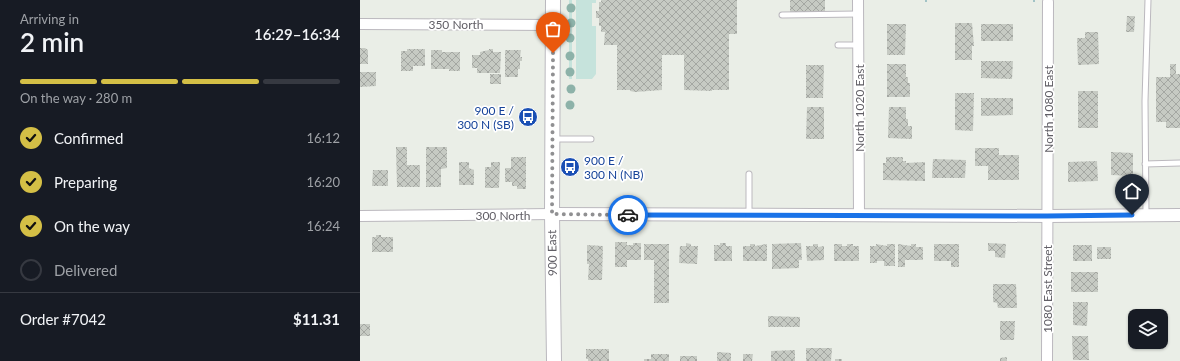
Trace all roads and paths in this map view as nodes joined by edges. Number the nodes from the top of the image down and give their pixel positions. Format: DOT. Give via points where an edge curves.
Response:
graph roads {
  1 [pos="553,0"];
  2 [pos="858,0"];
  3 [pos="1148,0"];
  4 [pos="1048,2"];
  5 [pos="858,14"];
  6 [pos="782,15"];
  7 [pos="360,24"];
  8 [pos="553,25"];
  9 [pos="838,45"];
  10 [pos="858,45"];
  11 [pos="552,138"];
  12 [pos="591,139"];
  13 [pos="1180,163"];
  14 [pos="1145,164"];
  15 [pos="749,174"];
  16 [pos="552,214"];
  17 [pos="749,215"];
  18 [pos="1146,215"];
  19 [pos="1180,215"];
  20 [pos="360,216"];
  21 [pos="859,216"];
  22 [pos="1047,216"];
  23 [pos="554,361"];
  24 [pos="1047,361"];
  1 -- 8 [label="main road, 900 East"];
  2 -- 5 [label="street, North 1020 East"];
  3 -- 14 [label="lane"];
  4 -- 22 [label="street, North 1080 East"];
  5 -- 6 [label="lane"];
  5 -- 10 [label="street, North 1020 East"];
  7 -- 8 [label="street, 350 North"];
  8 -- 11 [label="main road, 900 East"];
  9 -- 10 [label="lane"];
  10 -- 21 [label="street, North 1020 East"];
  11 -- 12 [label="lane"];
  11 -- 16 [label="main road, 900 East"];
  13 -- 14 [label="lane"];
  14 -- 18 [label="lane"];
  15 -- 17 [label="lane"];
  16 -- 17 [label="street, 300 North"];
  16 -- 20 [label="street, 300 North"];
  16 -- 23 [label="main road, 900 East"];
  17 -- 21 [label="street, 300 North"];
  18 -- 19 [label="street, 300 North"];
  18 -- 22 [label="street, 300 North"];
  21 -- 22 [label="street, 300 North"];
  22 -- 24 [label="street, 1080 East Street"];
}
